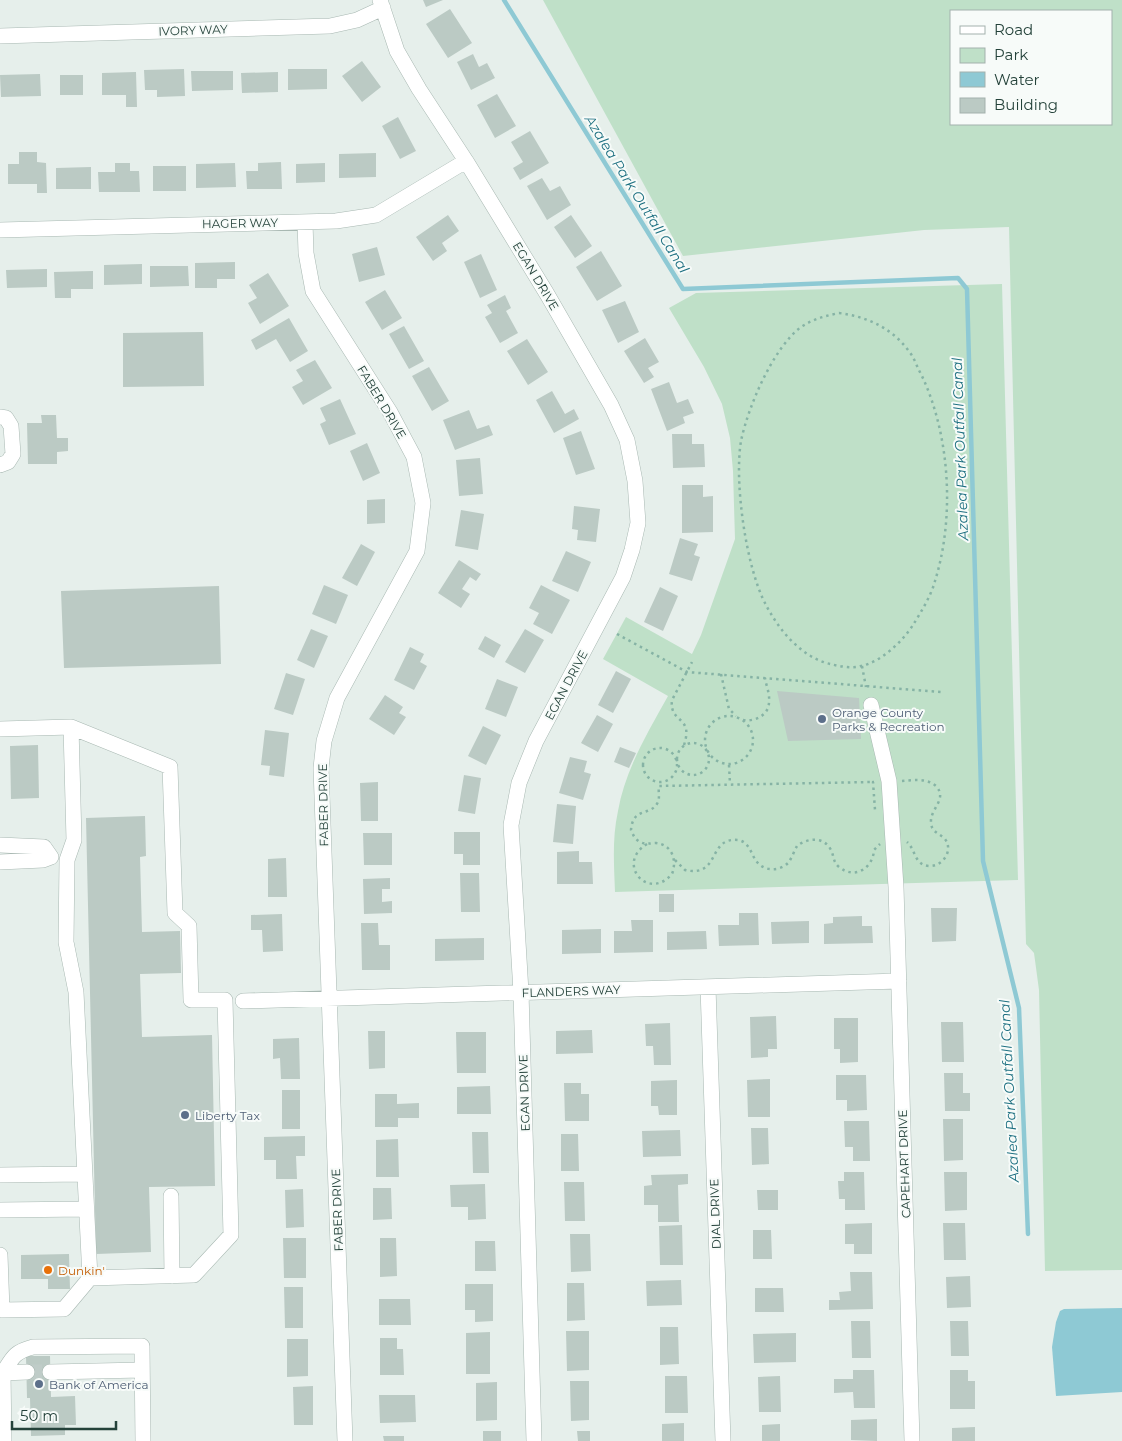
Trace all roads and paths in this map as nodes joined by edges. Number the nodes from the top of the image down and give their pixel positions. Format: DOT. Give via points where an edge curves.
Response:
graph roads {
  1 [pos="382,4"];
  2 [pos="0,36"];
  3 [pos="466,161"];
  4 [pos="305,222"];
  5 [pos="0,230"];
  6 [pos="0,417"];
  7 [pos="0,465"];
  8 [pos="618,634"];
  9 [pos="692,662"];
  10 [pos="862,666"];
  11 [pos="687,672"];
  12 [pos="721,674"];
  13 [pos="764,678"];
  14 [pos="866,687"];
  15 [pos="941,692"];
  16 [pos="872,705"];
  17 [pos="740,719"];
  18 [pos="71,727"];
  19 [pos="0,729"];
  20 [pos="684,745"];
  21 [pos="708,752"];
  22 [pos="677,764"];
  23 [pos="730,765"];
  24 [pos="889,781"];
  25 [pos="655,782"];
  26 [pos="873,782"];
  27 [pos="730,784"];
  28 [pos="659,786"];
  29 [pos="876,818"];
  30 [pos="893,842"];
  31 [pos="647,844"];
  32 [pos="0,845"];
  33 [pos="50,856"];
  34 [pos="66,860"];
  35 [pos="675,860"];
  36 [pos="0,862"];
  37 [pos="899,981"];
  38 [pos="708,987"];
  39 [pos="521,992"];
  40 [pos="329,998"];
  41 [pos="243,1000"];
  42 [pos="84,1174"];
  43 [pos="0,1175"];
  44 [pos="171,1196"];
  45 [pos="86,1209"];
  46 [pos="0,1210"];
  47 [pos="0,1255"];
  48 [pos="172,1276"];
  49 [pos="90,1278"];
  50 [pos="142,1370"];
  51 [pos="27,1372"];
  52 [pos="50,1372"];
  53 [pos="2,1373"];
  54 [pos="4,1441"];
  55 [pos="143,1441"];
  56 [pos="345,1441"];
  57 [pos="534,1441"];
  58 [pos="723,1441"];
  59 [pos="912,1441"];
  1 -- 2 [label="street, IVORY WAY" via="357,20 330,26"];
  1 -- 3 [label="street, EGAN DRIVE" via="398,51"];
  3 -- 4 [label="street, HAGER WAY" via="376,215"];
  3 -- 39 [label="street, EGAN DRIVE" via="615,414 627,440 635,481 638,523 623,576 536,741 519,783 511,825"];
  4 -- 5 [label="street, HAGER WAY"];
  4 -- 40 [label="street, FABER DRIVE" via="306,253 313,291 390,412 414,457 423,503 417,550 337,698 324,741 320,768"];
  6 -- 7 [label="street" via="6,418 11,426 13,454 8,462"];
  8 -- 11 [label="path"];
  9 -- 11 [label="path"];
  10 -- 10 [label="path" via="889,652 907,634 935,583 942,551 947,480 937,416 910,353 878,324 839,312 816,318 802,327 786,342 766,375 746,422 739,480 750,564 765,604 788,637 819,662 841,667"];
  10 -- 14 [label="path"];
  11 -- 12 [label="path"];
  11 -- 20 [label="path" via="671,705 688,733"];
  12 -- 13 [label="path"];
  12 -- 17 [label="path" via="729,709"];
  13 -- 14 [label="path"];
  13 -- 17 [label="path" via="770,700 765,713 753,720"];
  14 -- 15 [label="path"];
  16 -- 24 [label="street, CAPEHART DRIVE"];
  17 -- 21 [label="path" via="724,716 711,724 704,738"];
  17 -- 23 [label="path" via="750,730 752,746 744,759"];
  18 -- 19 [label="street"];
  18 -- 34 [label="street" via="74,840"];
  18 -- 48 [label="street" via="170,767 175,913 189,926 190,1000 225,1000 231,1235 194,1275"];
  20 -- 21 [label="path" via="700,744"];
  20 -- 22 [label="path" via="677,754"];
  21 -- 22 [label="path" via="708,768 700,775 684,773"];
  21 -- 23 [label="path" via="721,764"];
  22 -- 25 [label="path" via="671,779"];
  22 -- 25 [label="path" via="673,753 668,750 651,750 644,759 643,770"];
  23 -- 27 [label="path"];
  24 -- 26 [label="path"];
  24 -- 30 [label="street, CAPEHART DRIVE"];
  24 -- 30 [label="path" via="922,780 936,786 940,800 931,823 945,839 947,854 938,865 929,866 915,858 906,841"];
  25 -- 28 [label="path"];
  26 -- 27 [label="path"];
  26 -- 29 [label="path"];
  27 -- 28 [label="path"];
  28 -- 31 [label="path" via="656,805 639,813 631,823 636,840"];
  30 -- 35 [label="path" via="879,844 869,866 855,873 839,867 831,849 813,839 797,846 788,863 778,869 760,865 747,845 736,840 720,845 711,863 698,872 685,870"];
  30 -- 37 [label="street, CAPEHART DRIVE"];
  31 -- 35 [label="path" via="661,844 668,848"];
  31 -- 35 [label="path" via="634,859 635,871 643,881 654,884 668,879"];
  32 -- 33 [label="street" via="44,847"];
  33 -- 34 [label="street"];
  33 -- 36 [label="street" via="43,860"];
  34 -- 42 [label="street" via="66,942 76,992"];
  37 -- 38 [label="street, FLANDERS WAY"];
  37 -- 59 [label="street, CAPEHART DRIVE"];
  38 -- 39 [label="street, FLANDERS WAY"];
  38 -- 58 [label="street, DIAL DRIVE"];
  39 -- 40 [label="street, FLANDERS WAY"];
  39 -- 57 [label="street, EGAN DRIVE"];
  40 -- 41 [label="street, FLANDERS WAY"];
  40 -- 56 [label="street, FABER DRIVE"];
  42 -- 43 [label="street"];
  42 -- 45 [label="street"];
  44 -- 48 [label="street"];
  45 -- 46 [label="street"];
  45 -- 49 [label="street"];
  47 -- 49 [label="street" via="2,1310 64,1309"];
  48 -- 49 [label="street"];
  50 -- 52 [label="street"];
  50 -- 53 [label="street" via="142,1346 33,1347 20,1350"];
  50 -- 55 [label="street"];
  51 -- 53 [label="street"];
  53 -- 54 [label="street"];
}
